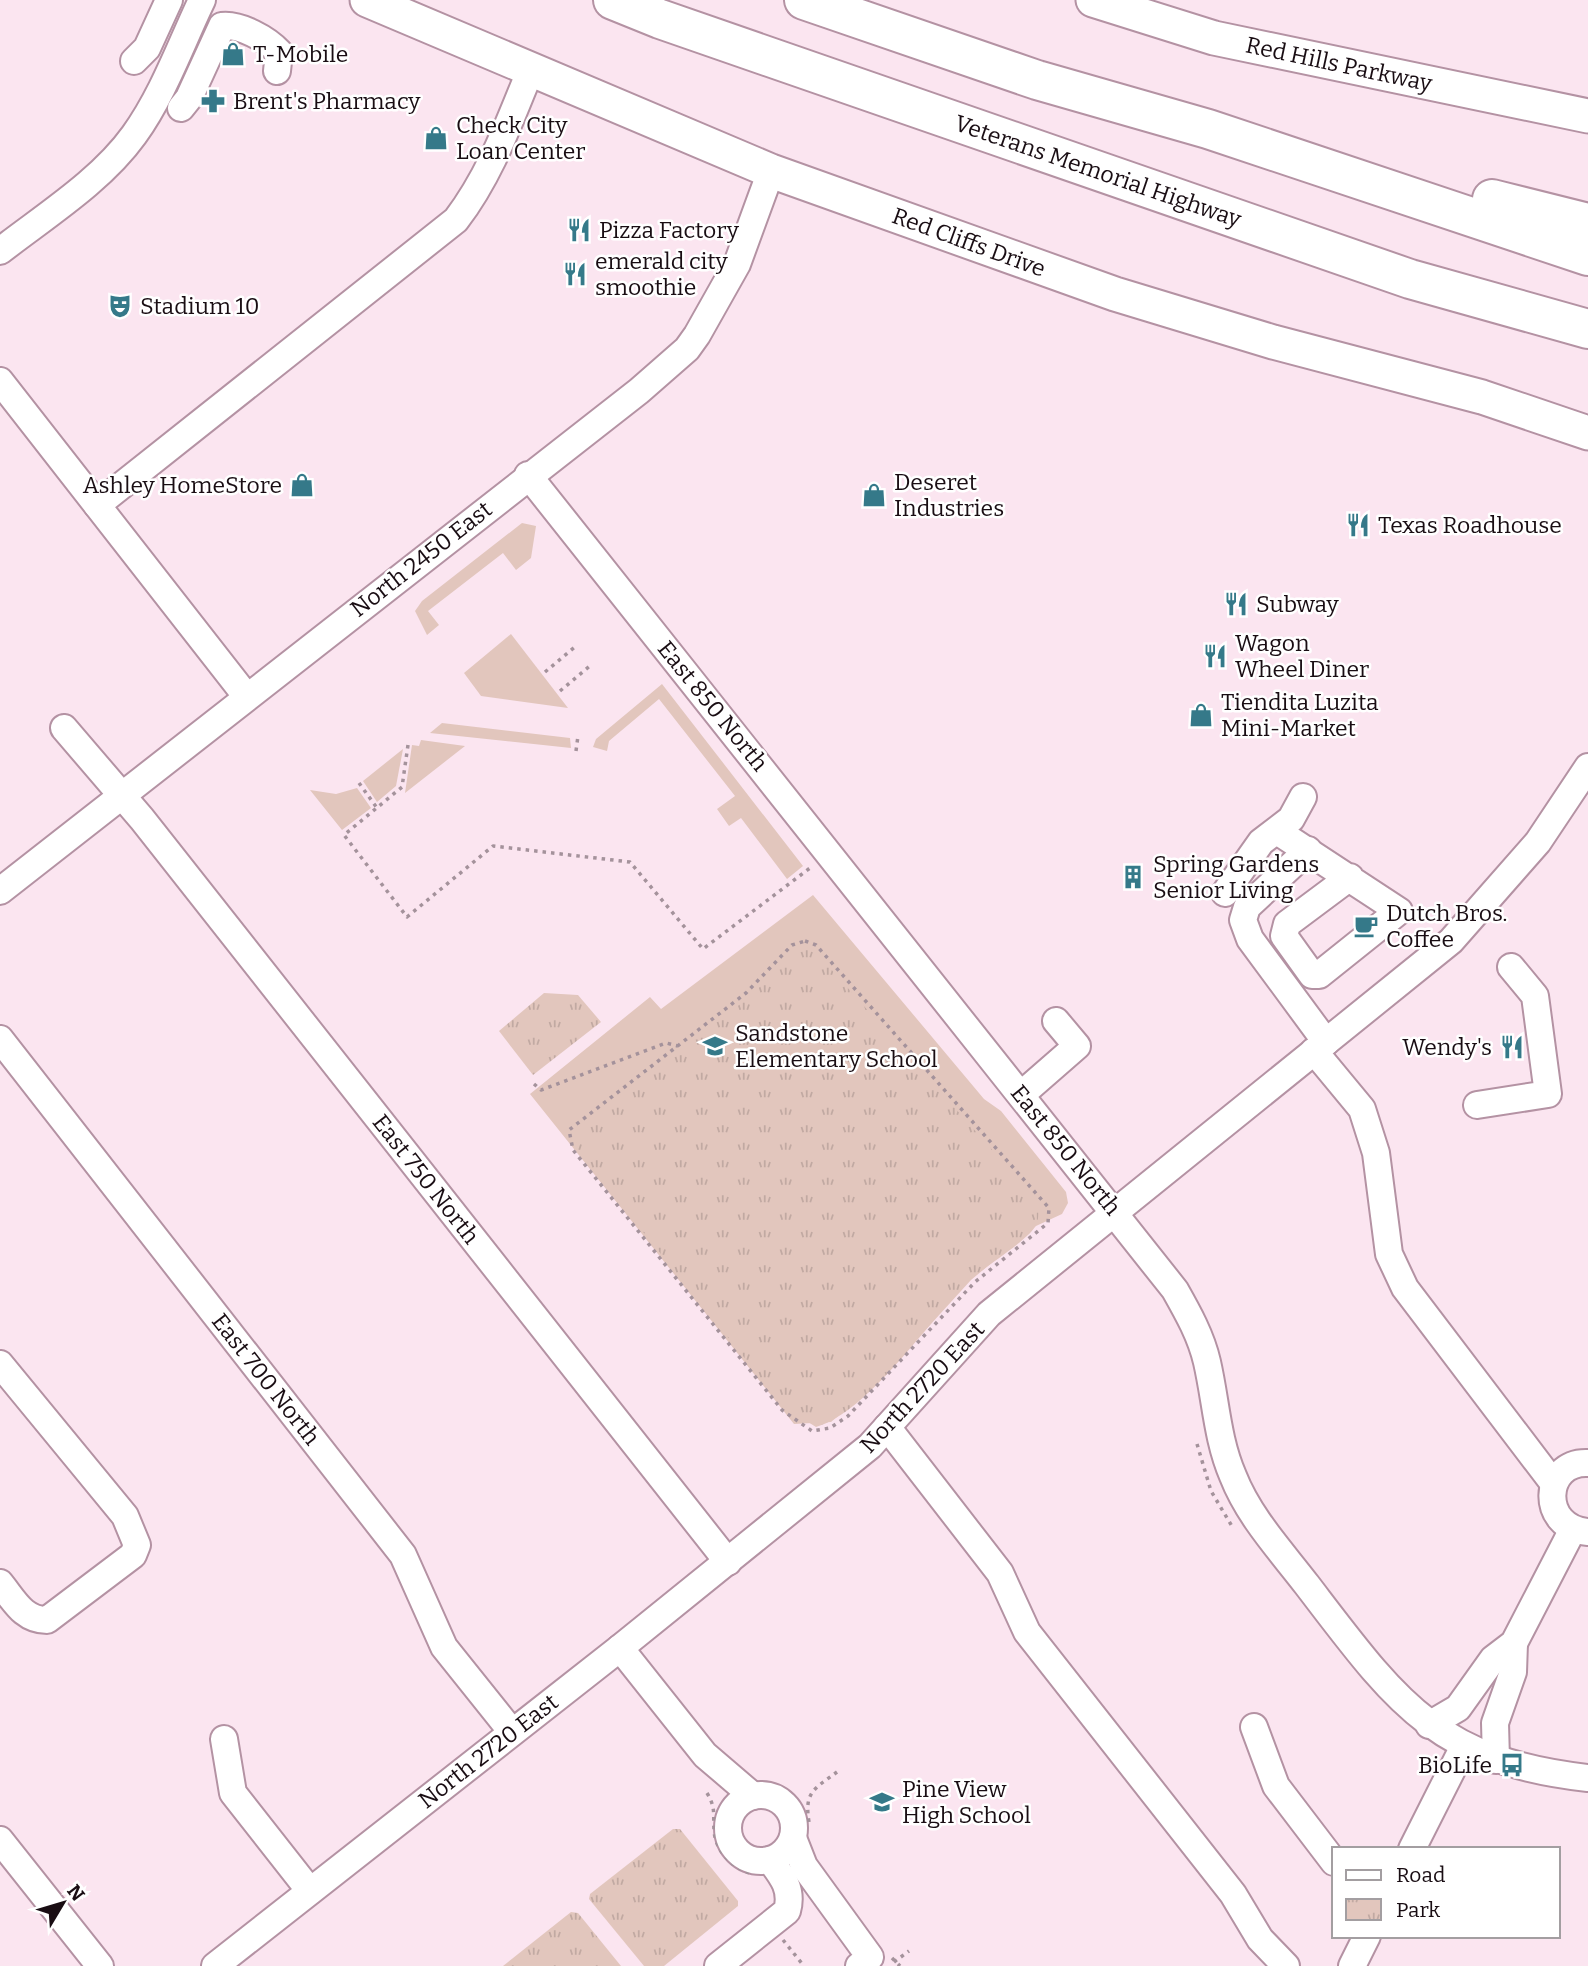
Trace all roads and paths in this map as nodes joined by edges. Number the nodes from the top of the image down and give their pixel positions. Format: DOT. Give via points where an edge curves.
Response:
graph roads {
  1 [pos="169,0"];
  2 [pos="202,0"];
  3 [pos="367,0"];
  4 [pos="613,0"];
  5 [pos="804,0"];
  6 [pos="1093,0"];
  7 [pos="134,61"];
  8 [pos="531,69"];
  9 [pos="277,71"];
  10 [pos="181,108"];
  11 [pos="1588,116"];
  12 [pos="1208,129"];
  13 [pos="771,171"];
  14 [pos="1588,223"];
  15 [pos="0,251"];
  16 [pos="1588,256"];
  17 [pos="1410,279"];
  18 [pos="1588,328"];
  19 [pos="1588,341"];
  20 [pos="0,381"];
  21 [pos="1588,433"];
  22 [pos="528,475"];
  23 [pos="97,505"];
  24 [pos="576,646"];
  25 [pos="591,665"];
  26 [pos="545,672"];
  27 [pos="560,691"];
  28 [pos="247,696"];
  29 [pos="64,728"];
  30 [pos="578,736"];
  31 [pos="408,745"];
  32 [pos="576,751"];
  33 [pos="1588,767"];
  34 [pos="359,783"];
  35 [pos="123,795"];
  36 [pos="1303,797"];
  37 [pos="377,808"];
  38 [pos="1277,831"];
  39 [pos="1308,850"];
  40 [pos="810,868"];
  41 [pos="1343,881"];
  42 [pos="0,891"];
  43 [pos="1225,893"];
  44 [pos="1511,967"];
  45 [pos="1056,1021"];
  46 [pos="0,1039"];
  47 [pos="678,1046"];
  48 [pos="1320,1046"];
  49 [pos="534,1084"];
  50 [pos="1022,1094"];
  51 [pos="1478,1105"];
  52 [pos="1115,1212"];
  53 [pos="0,1364"];
  54 [pos="887,1427"];
  55 [pos="1588,1463"];
  56 [pos="1555,1484"];
  57 [pos="1580,1531"];
  58 [pos="728,1562"];
  59 [pos="0,1583"];
  60 [pos="1514,1643"];
  61 [pos="620,1648"];
  62 [pos="1429,1725"];
  63 [pos="1254,1727"];
  64 [pos="512,1732"];
  65 [pos="224,1740"];
  66 [pos="1464,1746"];
  67 [pos="705,1755"];
  68 [pos="1496,1760"];
  69 [pos="837,1772"];
  70 [pos="1588,1778"];
  71 [pos="707,1793"];
  72 [pos="753,1796"];
  73 [pos="731,1814"];
  74 [pos="801,1833"];
  75 [pos="0,1840"];
  76 [pos="1413,1847"];
  77 [pos="1332,1858"];
  78 [pos="766,1868"];
  79 [pos="310,1891"];
  80 [pos="1366,1938"];
  81 [pos="885,1948"];
  82 [pos="909,1951"];
  83 [pos="895,1961"];
  84 [pos="100,1966"];
  85 [pos="215,1966"];
  86 [pos="718,1966"];
  87 [pos="859,1966"];
  88 [pos="889,1966"];
  89 [pos="900,1966"];
  90 [pos="1286,1966"];
  91 [pos="1352,1966"];
  1 -- 7 [label="street" via="147,48"];
  2 -- 15 [label="street" via="134,136 92,179"];
  3 -- 8 [label="main road, Red Cliffs Drive"];
  4 -- 17 [label="highway, Veterans Memorial Highway"];
  5 -- 12 [label="highway" via="1037,80"];
  6 -- 11 [label="main road, Red Hills Parkway" via="1214,38"];
  8 -- 13 [label="main road, Red Cliffs Drive"];
  8 -- 23 [label="street" via="477,193 456,220"];
  9 -- 10 [label="street" via="279,52 271,43 230,25 222,26"];
  12 -- 14 [label="highway"];
  12 -- 16 [label="highway"];
  13 -- 21 [label="main road, Red Cliffs Drive" via="1115,294 1272,342 1482,397"];
  13 -- 22 [label="street, North 2450 East" via="737,264 687,349"];
  17 -- 18 [label="highway, Veterans Memorial Highway"];
  17 -- 19 [label="highway"];
  20 -- 23 [label="street"];
  22 -- 28 [label="street, North 2450 East"];
  22 -- 50 [label="street, East 850 North"];
  23 -- 28 [label="street"];
  24 -- 26 [label="path"];
  25 -- 27 [label="path"];
  28 -- 35 [label="street, North 2450 East"];
  29 -- 35 [label="street, East 750 North"];
  30 -- 32 [label="path"];
  31 -- 37 [label="path" via="402,787"];
  33 -- 48 [label="street, North 2720 East" via="1538,842 1451,941"];
  34 -- 37 [label="path"];
  35 -- 42 [label="street, North 2450 East"];
  35 -- 58 [label="street, East 750 North"];
  36 -- 38 [label="street" via="1291,819"];
  37 -- 40 [label="path" via="344,835 407,917 493,846 631,862 702,949"];
  38 -- 39 [label="street"];
  38 -- 43 [label="street" via="1261,842"];
  39 -- 41 [label="street"];
  39 -- 48 [label="street" via="1247,906 1243,920 1250,939"];
  41 -- 41 [label="street" via="1287,924 1284,936 1312,975 1319,975 1399,911"];
  44 -- 51 [label="street" via="1535,996 1548,1094"];
  45 -- 50 [label="street" via="1077,1046"];
  46 -- 64 [label="street, East 700 North" via="403,1555 444,1647"];
  47 -- 47 [label="path" via="569,1130 573,1150 782,1410 812,1431 830,1427 848,1416 975,1282 1048,1223 1049,1208 816,945 805,941 792,945 746,993"];
  47 -- 49 [label="path" via="666,1043 541,1090"];
  48 -- 52 [label="street, North 2720 East"];
  48 -- 56 [label="street" via="1362,1109 1376,1153 1389,1254 1405,1288"];
  50 -- 52 [label="street, East 850 North"];
  52 -- 54 [label="street, North 2720 East" via="989,1314"];
  52 -- 62 [label="street, East 850 North" via="1175,1290 1194,1324 1207,1362 1221,1440 1233,1477 1252,1512 1378,1677"];
  53 -- 59 [label="street" via="125,1516 137,1541 133,1555 47,1620 36,1620 21,1611"];
  54 -- 58 [label="street, North 2720 East"];
  54 -- 90 [label="street" via="1000,1573 1027,1632"];
  55 -- 56 [label="street" via="1570,1466"];
  56 -- 57 [label="street" via="1553,1507 1558,1517"];
  57 -- 60 [label="street"];
  58 -- 61 [label="street, North 2720 East"];
  60 -- 62 [label="street" via="1493,1660 1458,1708"];
  60 -- 68 [label="street" via="1513,1672 1495,1723"];
  61 -- 64 [label="street, North 2720 East"];
  61 -- 67 [label="street"];
  62 -- 66 [label="street, East 850 North"];
  63 -- 77 [label="street" via="1276,1786"];
  64 -- 79 [label="street, North 2720 East"];
  65 -- 79 [label="street" via="233,1793"];
  66 -- 68 [label="street, East 850 North"];
  66 -- 76 [label="street"];
  67 -- 72 [label="street"];
  67 -- 73 [label="street"];
  68 -- 70 [label="street, East 850 North"];
  69 -- 74 [label="path" via="808,1797"];
  71 -- 78 [label="path" via="715,1806 718,1846 737,1868"];
  72 -- 73 [label="street"];
  72 -- 74 [label="street" via="771,1796 787,1807"];
  73 -- 78 [label="street" via="728,1835 740,1854"];
  74 -- 78 [label="street"];
  74 -- 87 [label="street" via="804,1866 870,1957"];
  75 -- 84 [label="street"];
  78 -- 86 [label="street" via="785,1881 791,1898 787,1911"];
  79 -- 85 [label="street, North 2720 East"];
  80 -- 91 [label="street"];
  81 -- 83 [label="path"];
  82 -- 83 [label="path"];
  83 -- 88 [label="path"];
  83 -- 89 [label="path"];
}
